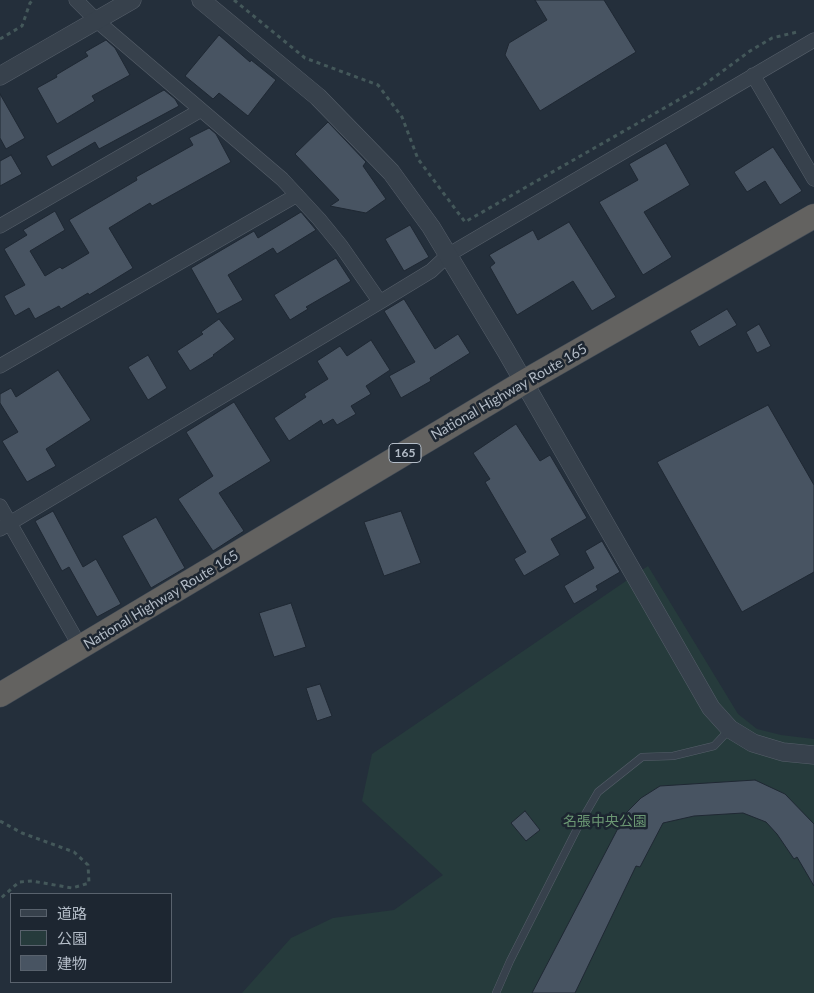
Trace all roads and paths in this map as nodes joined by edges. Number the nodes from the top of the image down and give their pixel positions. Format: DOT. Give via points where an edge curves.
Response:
graph roads {
  1 [pos="33,0"];
  2 [pos="76,0"];
  3 [pos="132,0"];
  4 [pos="202,0"];
  5 [pos="234,0"];
  6 [pos="97,21"];
  7 [pos="801,31"];
  8 [pos="0,39"];
  9 [pos="814,40"];
  10 [pos="753,75"];
  11 [pos="0,76"];
  12 [pos="201,110"];
  13 [pos="814,179"];
  14 [pos="297,195"];
  15 [pos="814,216"];
  16 [pos="0,226"];
  17 [pos="448,255"];
  18 [pos="380,302"];
  19 [pos="0,366"];
  20 [pos="524,382"];
  21 [pos="0,506"];
  22 [pos="5,526"];
  23 [pos="81,648"];
  24 [pos="0,695"];
  25 [pos="730,728"];
  26 [pos="814,755"];
  27 [pos="0,821"];
  28 [pos="0,899"];
  29 [pos="496,993"];
  1 -- 8 [label="path" via="22,26"];
  2 -- 6 [label="street"];
  3 -- 6 [label="street"];
  4 -- 17 [label="street" via="306,86 362,141 391,172"];
  5 -- 7 [label="path" via="305,58 378,85 402,117 418,159 465,222 700,87 772,38"];
  6 -- 11 [label="street"];
  6 -- 12 [label="street"];
  9 -- 10 [label="street"];
  10 -- 13 [label="street"];
  10 -- 17 [label="street"];
  12 -- 14 [label="street"];
  12 -- 16 [label="street"];
  14 -- 18 [label="street" via="341,246"];
  14 -- 19 [label="street"];
  15 -- 20 [label="highway, National Highway Route 165 / 165"];
  17 -- 18 [label="street" via="431,271"];
  17 -- 20 [label="street"];
  18 -- 22 [label="street"];
  20 -- 23 [label="highway, National Highway Route 165 / 165"];
  20 -- 25 [label="street" via="699,688 711,708"];
  21 -- 22 [label="street"];
  22 -- 23 [label="street"];
  23 -- 24 [label="highway, National Highway Route 165 / 165"];
  25 -- 26 [label="street" via="767,748"];
  25 -- 29 [label="lane" via="714,746 673,756 642,757 598,792"];
  27 -- 28 [label="path" via="22,834 74,852 88,865 89,883 72,888 19,882"];
}
